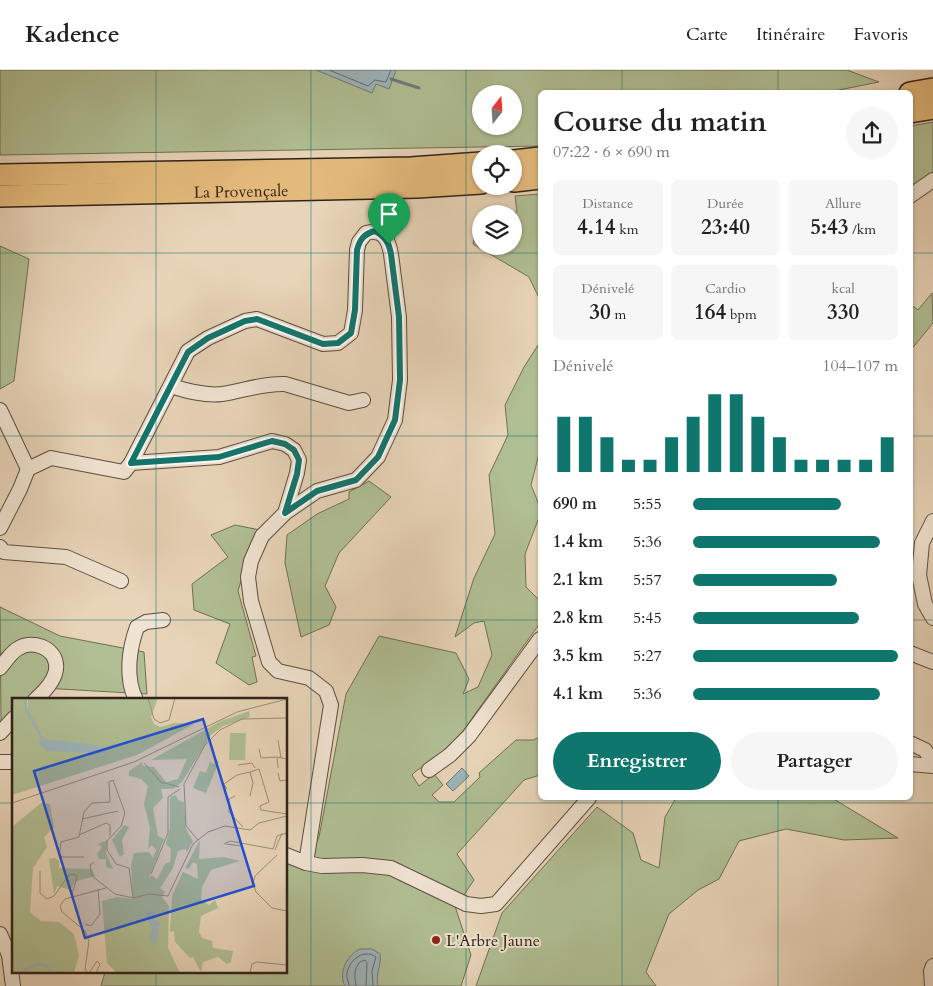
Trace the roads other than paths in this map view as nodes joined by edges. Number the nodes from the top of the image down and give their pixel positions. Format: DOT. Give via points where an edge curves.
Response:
graph roads {
  1 [pos="933,88"];
  2 [pos="913,92"];
  3 [pos="933,108"];
  4 [pos="913,111"];
  5 [pos="538,158"];
  6 [pos="522,160"];
  7 [pos="472,165"];
  8 [pos="0,175"];
  9 [pos="538,178"];
  10 [pos="933,180"];
  11 [pos="522,181"];
  12 [pos="472,184"];
  13 [pos="913,194"];
  14 [pos="0,196"];
  15 [pos="171,386"];
  16 [pos="363,400"];
  17 [pos="0,410"];
  18 [pos="131,463"];
  19 [pos="28,469"];
  20 [pos="285,513"];
  21 [pos="933,521"];
  22 [pos="0,528"];
  23 [pos="0,547"];
  24 [pos="121,581"];
  25 [pos="933,618"];
  26 [pos="163,620"];
  27 [pos="538,642"];
  28 [pos="913,654"];
  29 [pos="933,662"];
  30 [pos="0,668"];
  31 [pos="37,698"];
  32 [pos="135,698"];
  33 [pos="12,720"];
  34 [pos="0,733"];
  35 [pos="913,744"];
  36 [pos="913,764"];
  37 [pos="933,764"];
  38 [pos="429,770"];
  39 [pos="587,800"];
  40 [pos="288,856"];
  41 [pos="306,863"];
  42 [pos="0,934"];
  43 [pos="933,966"];
  44 [pos="13,986"];
  45 [pos="932,986"];
  1 -- 2 [label="highway"];
  3 -- 4 [label="highway"];
  5 -- 6 [label="highway"];
  7 -- 8 [label="highway, La Provençale"];
  9 -- 11 [label="highway"];
  10 -- 13 [label="street"];
  12 -- 14 [label="highway, La Provençale"];
  15 -- 16 [label="street" via="202,394 220,394 285,384 349,403"];
  15 -- 18 [label="street"];
  15 -- 20 [label="street" via="188,352 208,338 245,321 257,319 323,344 338,343 351,333 359,242 366,233 375,231 383,235 391,254 399,317 400,380 395,420 378,457 356,480 317,491"];
  17 -- 19 [label="street"];
  18 -- 19 [label="street" via="124,472 51,458"];
  18 -- 20 [label="street" via="219,457 272,441 285,444 294,450 299,460"];
  19 -- 22 [label="street"];
  20 -- 41 [label="street" via="262,536 248,577 251,602 269,662 278,670 309,678 326,691 331,705"];
  21 -- 25 [label="street" via="922,543 919,575 925,604"];
  23 -- 24 [label="street" via="4,552 66,557"];
  26 -- 32 [label="street" via="137,626 130,661 131,689"];
  27 -- 38 [label="street" via="469,736"];
  28 -- 29 [label="street"];
  30 -- 31 [label="street" via="18,648 32,644 43,646 56,663 55,675"];
  33 -- 34 [label="street"];
  35 -- 37 [label="street" via="925,750"];
  36 -- 37 [label="street"];
  39 -- 41 [label="street" via="496,904 466,904 391,868"];
  40 -- 41 [label="street"];
  42 -- 44 [label="street" via="9,955"];
  43 -- 45 [label="street"];
}
